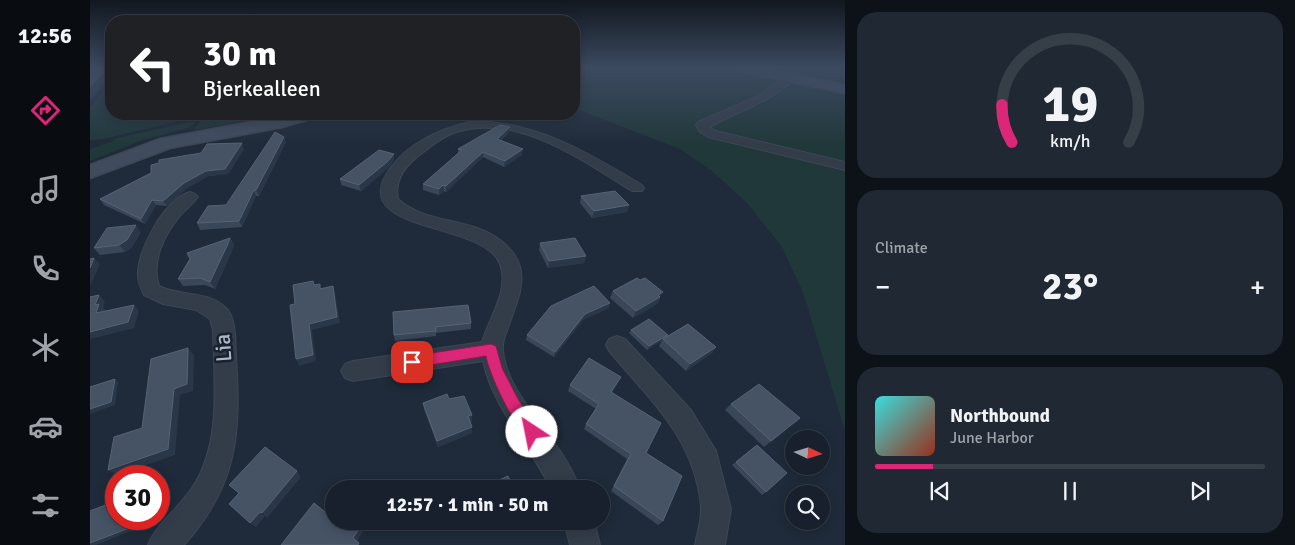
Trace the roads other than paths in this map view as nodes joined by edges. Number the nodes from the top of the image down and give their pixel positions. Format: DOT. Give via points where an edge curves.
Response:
graph roads {
  1 [pos="770,93"];
  2 [pos="289,120"];
  3 [pos="845,166"];
  4 [pos="90,172"];
  5 [pos="637,188"];
  6 [pos="190,196"];
  7 [pos="617,345"];
  8 [pos="491,350"];
  9 [pos="353,371"];
  10 [pos="562,480"];
  11 [pos="581,530"];
  12 [pos="163,545"];
  13 [pos="585,545"];
  14 [pos="710,545"];
  1 -- 3 [label="street" via="702,125 704,129 731,139"];
  2 -- 4 [label="main road" via="166,143"];
  5 -- 8 [label="street" via="565,148 517,128 500,125 450,130 408,158 390,180 387,190 390,200 410,215 484,238 499,248 513,270 512,292"];
  6 -- 12 [label="street, Lia" via="157,237 146,275 151,290 163,297 201,303 219,314 224,330 226,430 211,482 191,516"];
  7 -- 14 [label="street" via="682,418 706,461 716,510"];
  8 -- 9 [label="street"];
  8 -- 10 [label="street" via="495,368 513,404"];
  11 -- 13 [label="street"];
}
